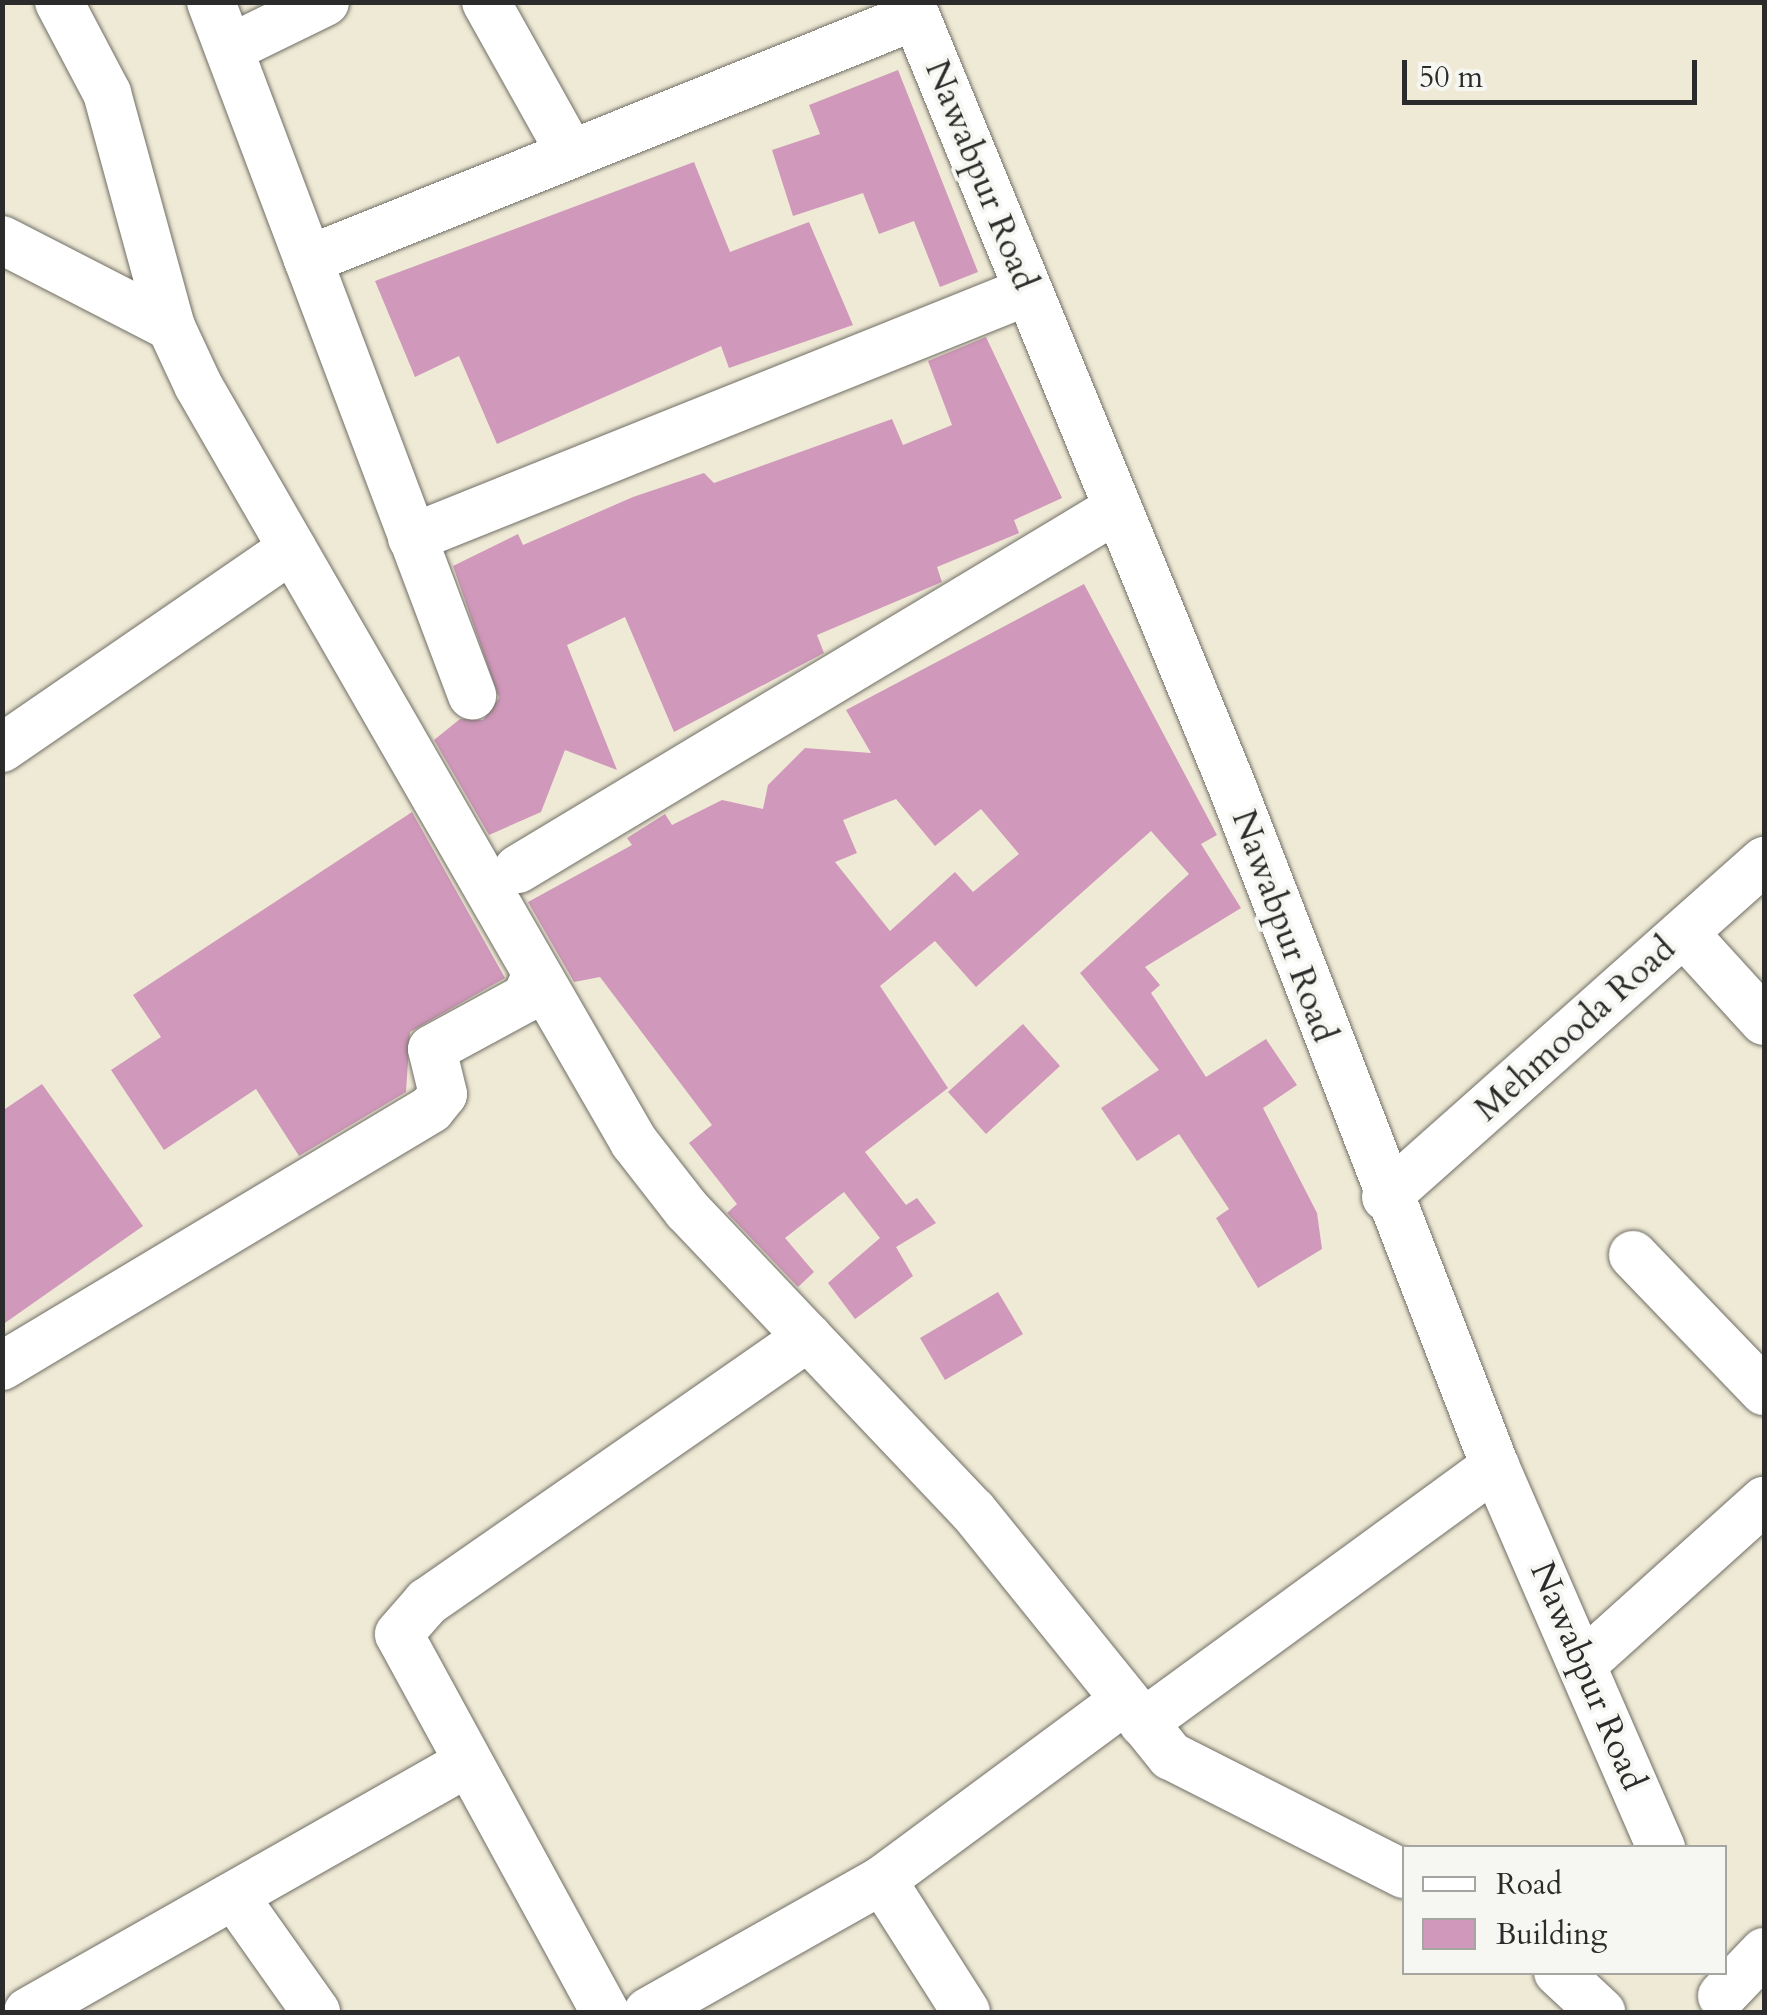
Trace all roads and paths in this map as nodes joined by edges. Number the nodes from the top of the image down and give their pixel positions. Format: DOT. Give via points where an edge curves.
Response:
graph roads {
  1 [pos="59,2"];
  2 [pos="211,2"];
  3 [pos="325,2"];
  4 [pos="486,2"];
  5 [pos="912,9"];
  6 [pos="229,49"];
  7 [pos="571,154"];
  8 [pos="2,240"];
  9 [pos="308,260"];
  10 [pos="1028,291"];
  11 [pos="171,327"];
  12 [pos="1118,508"];
  13 [pos="412,538"];
  14 [pos="292,549"];
  15 [pos="472,696"];
  16 [pos="2,748"];
  17 [pos="1764,861"];
  18 [pos="518,869"];
  19 [pos="1684,933"];
  20 [pos="536,976"];
  21 [pos="1764,1021"];
  22 [pos="1386,1197"];
  23 [pos="1633,1255"];
  24 [pos="808,1337"];
  25 [pos="2,1366"];
  26 [pos="1764,1391"];
  27 [pos="1495,1466"];
  28 [pos="1764,1501"];
  29 [pos="1585,1662"];
  30 [pos="1134,1711"];
  31 [pos="467,1764"];
  32 [pos="1660,1845"];
  33 [pos="1402,1873"];
  34 [pos="882,1880"];
  35 [pos="234,1896"];
  36 [pos="1764,1952"];
  37 [pos="1561,1975"];
  38 [pos="1722,1994"];
  39 [pos="680,2005"];
  40 [pos="28,2012"];
  41 [pos="316,2012"];
  42 [pos="605,2012"];
  43 [pos="966,2012"];
  44 [pos="1601,2012"];
  1 -- 11 [label="street" via="107,94"];
  2 -- 6 [label="street"];
  3 -- 6 [label="street"];
  4 -- 7 [label="street"];
  5 -- 7 [label="street"];
  5 -- 10 [label="street, Nawabpur Road"];
  6 -- 9 [label="street"];
  7 -- 9 [label="street"];
  8 -- 11 [label="street"];
  9 -- 13 [label="street"];
  10 -- 12 [label="street, Nawabpur Road"];
  10 -- 13 [label="street"];
  11 -- 14 [label="street"];
  12 -- 18 [label="street"];
  12 -- 22 [label="street, Nawabpur Road"];
  13 -- 15 [label="street"];
  14 -- 16 [label="street"];
  14 -- 20 [label="street"];
  17 -- 19 [label="street, Mehmooda Road"];
  19 -- 21 [label="street"];
  19 -- 22 [label="street, Mehmooda Road"];
  20 -- 24 [label="street" via="634,1142"];
  20 -- 25 [label="street" via="526,998 432,1050 443,1094 431,1109"];
  22 -- 27 [label="street, Nawabpur Road"];
  23 -- 26 [label="street"];
  24 -- 30 [label="street" via="973,1511"];
  24 -- 31 [label="street" via="404,1620 405,1654"];
  27 -- 29 [label="street, Nawabpur Road"];
  27 -- 30 [label="street"];
  28 -- 29 [label="street"];
  29 -- 32 [label="street, Nawabpur Road"];
  30 -- 33 [label="street" via="1212,1784"];
  30 -- 34 [label="street"];
  31 -- 35 [label="street"];
  31 -- 42 [label="street"];
  34 -- 39 [label="street"];
  34 -- 43 [label="street"];
  35 -- 40 [label="street"];
  35 -- 41 [label="street"];
  36 -- 38 [label="street"];
  37 -- 44 [label="street"];
}
